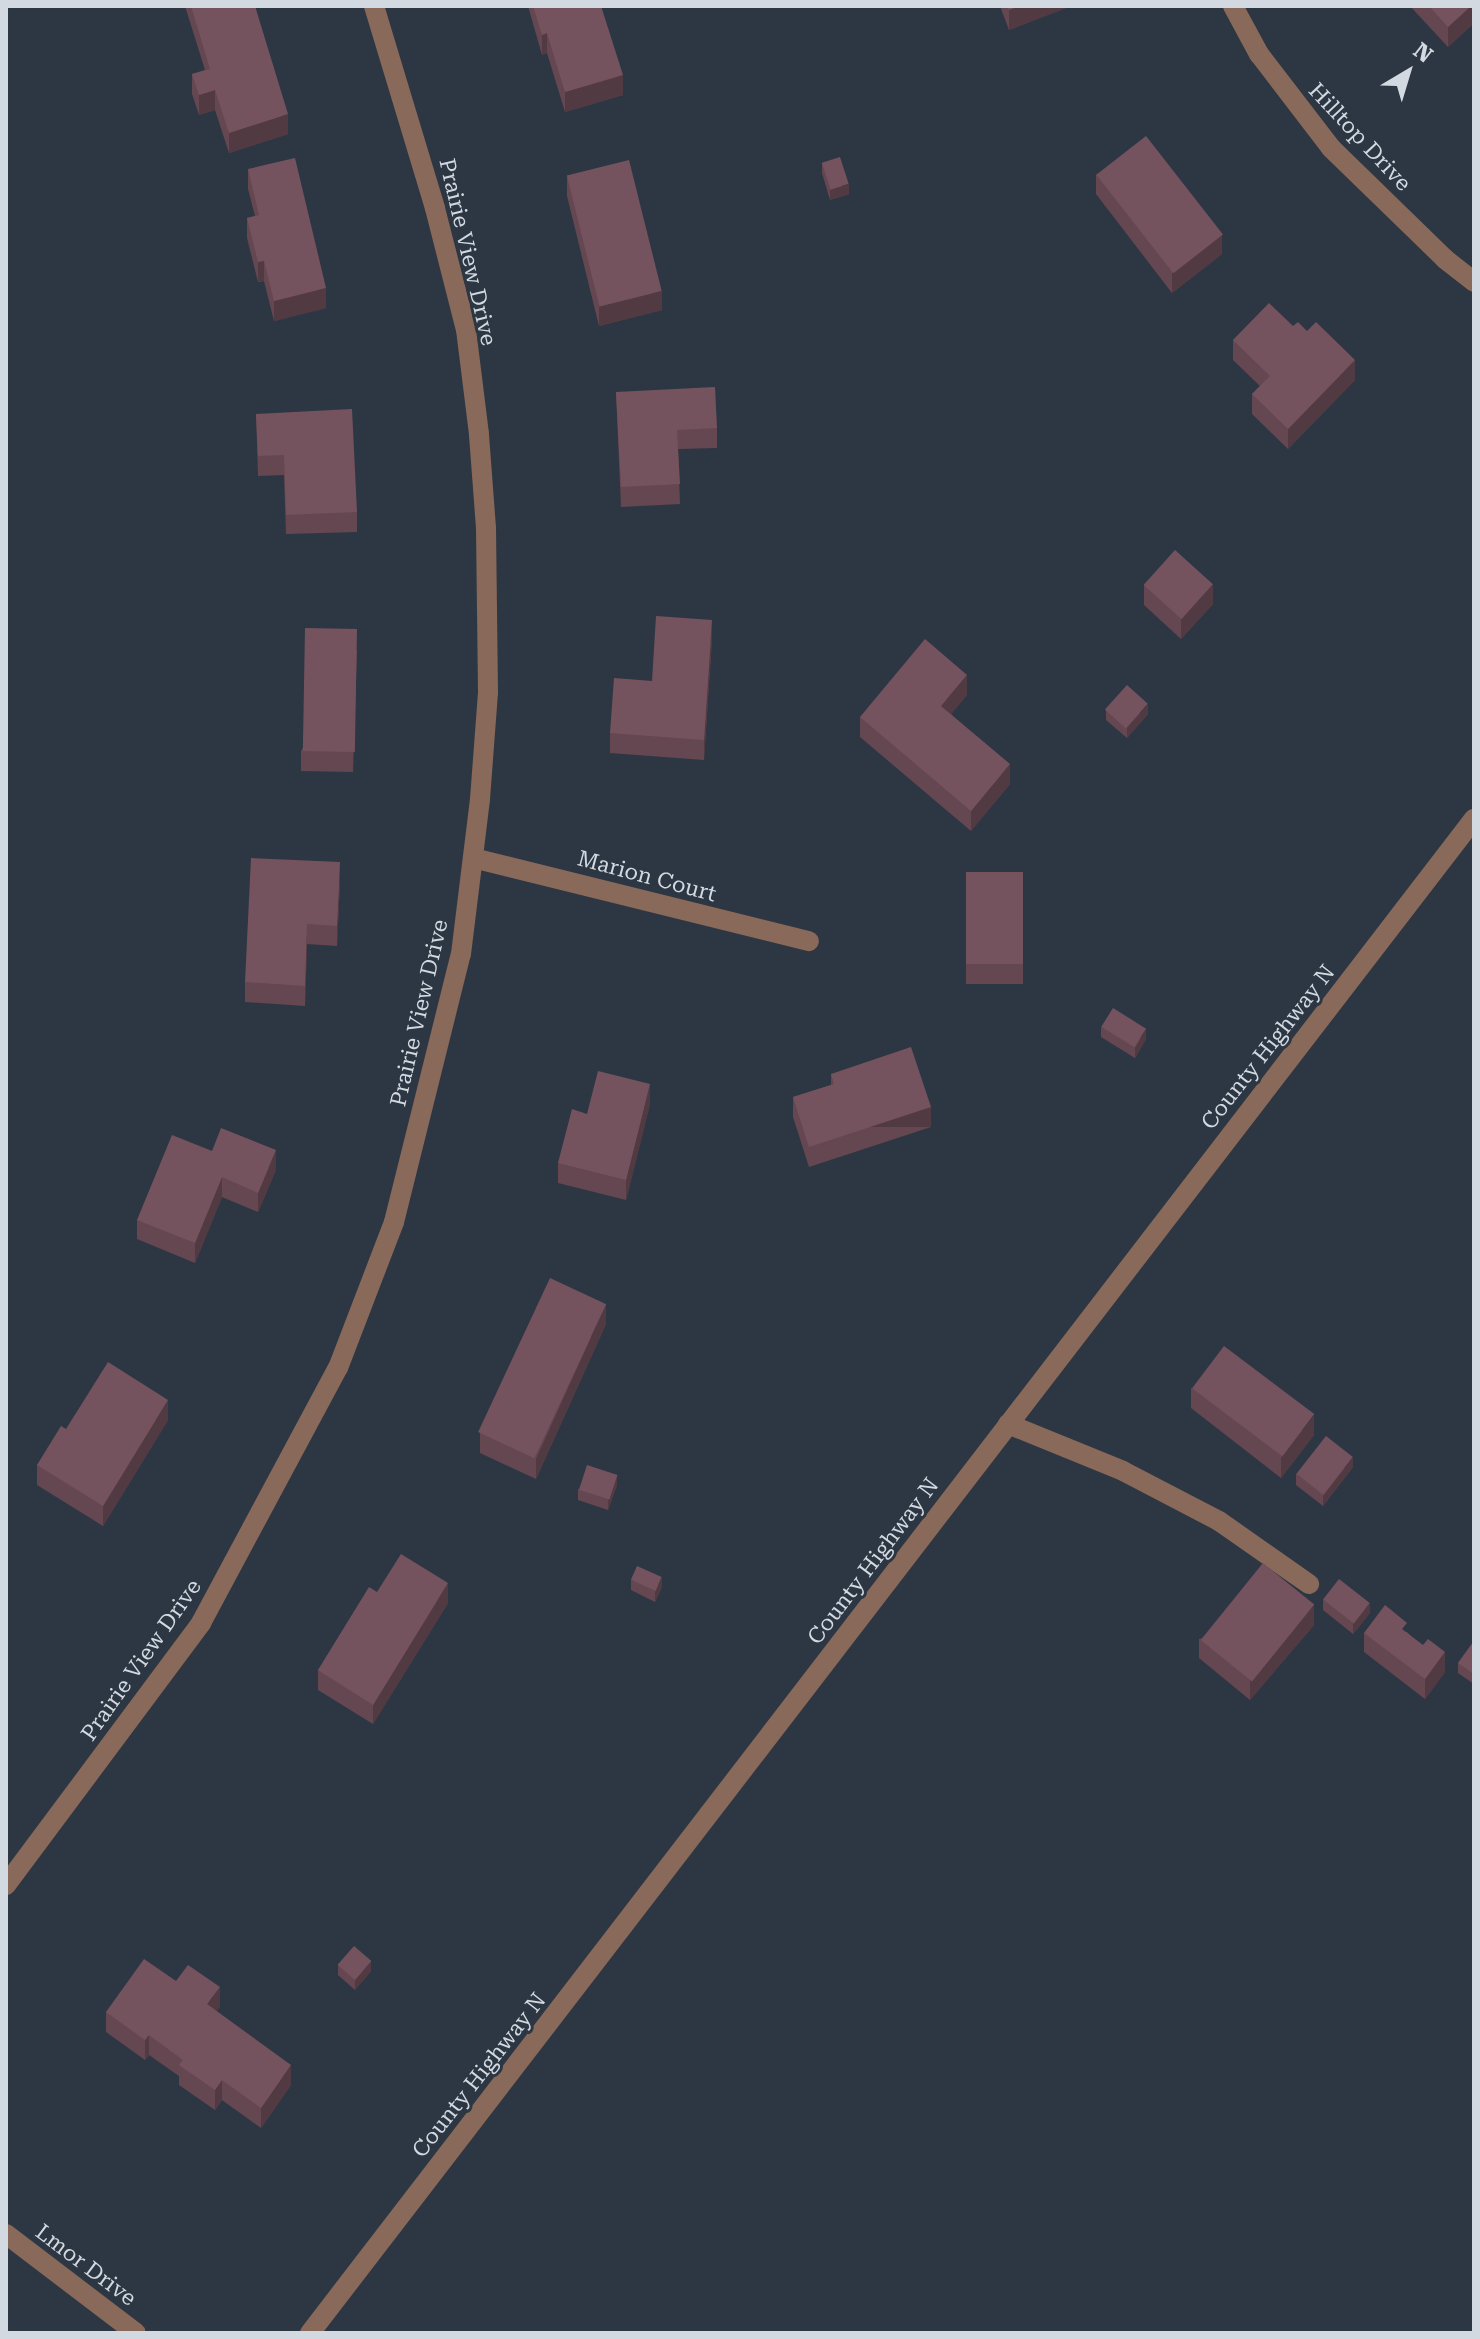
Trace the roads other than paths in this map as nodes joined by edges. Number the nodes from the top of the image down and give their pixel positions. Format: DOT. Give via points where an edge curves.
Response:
graph roads {
  1 [pos="374,6"];
  2 [pos="1233,6"];
  3 [pos="1474,282"];
  4 [pos="1474,819"];
  5 [pos="473,858"];
  6 [pos="809,941"];
  7 [pos="1008,1424"];
  8 [pos="1309,1584"];
  9 [pos="6,1885"];
  10 [pos="6,2234"];
  11 [pos="136,2333"];
  12 [pos="310,2333"];
  1 -- 5 [label="street, Prairie View Drive" via="411,121 466,330 479,434 488,692"];
  2 -- 3 [label="street, Hilltop Drive" via="1259,54 1331,148"];
  4 -- 7 [label="street, County Highway N"];
  5 -- 6 [label="street, Marion Court"];
  5 -- 9 [label="street, Prairie View Drive" via="461,954 394,1222 338,1368 201,1623"];
  7 -- 8 [label="street" via="1123,1471 1219,1521"];
  7 -- 12 [label="street, County Highway N"];
  10 -- 11 [label="street, Lmor Drive"];
}
